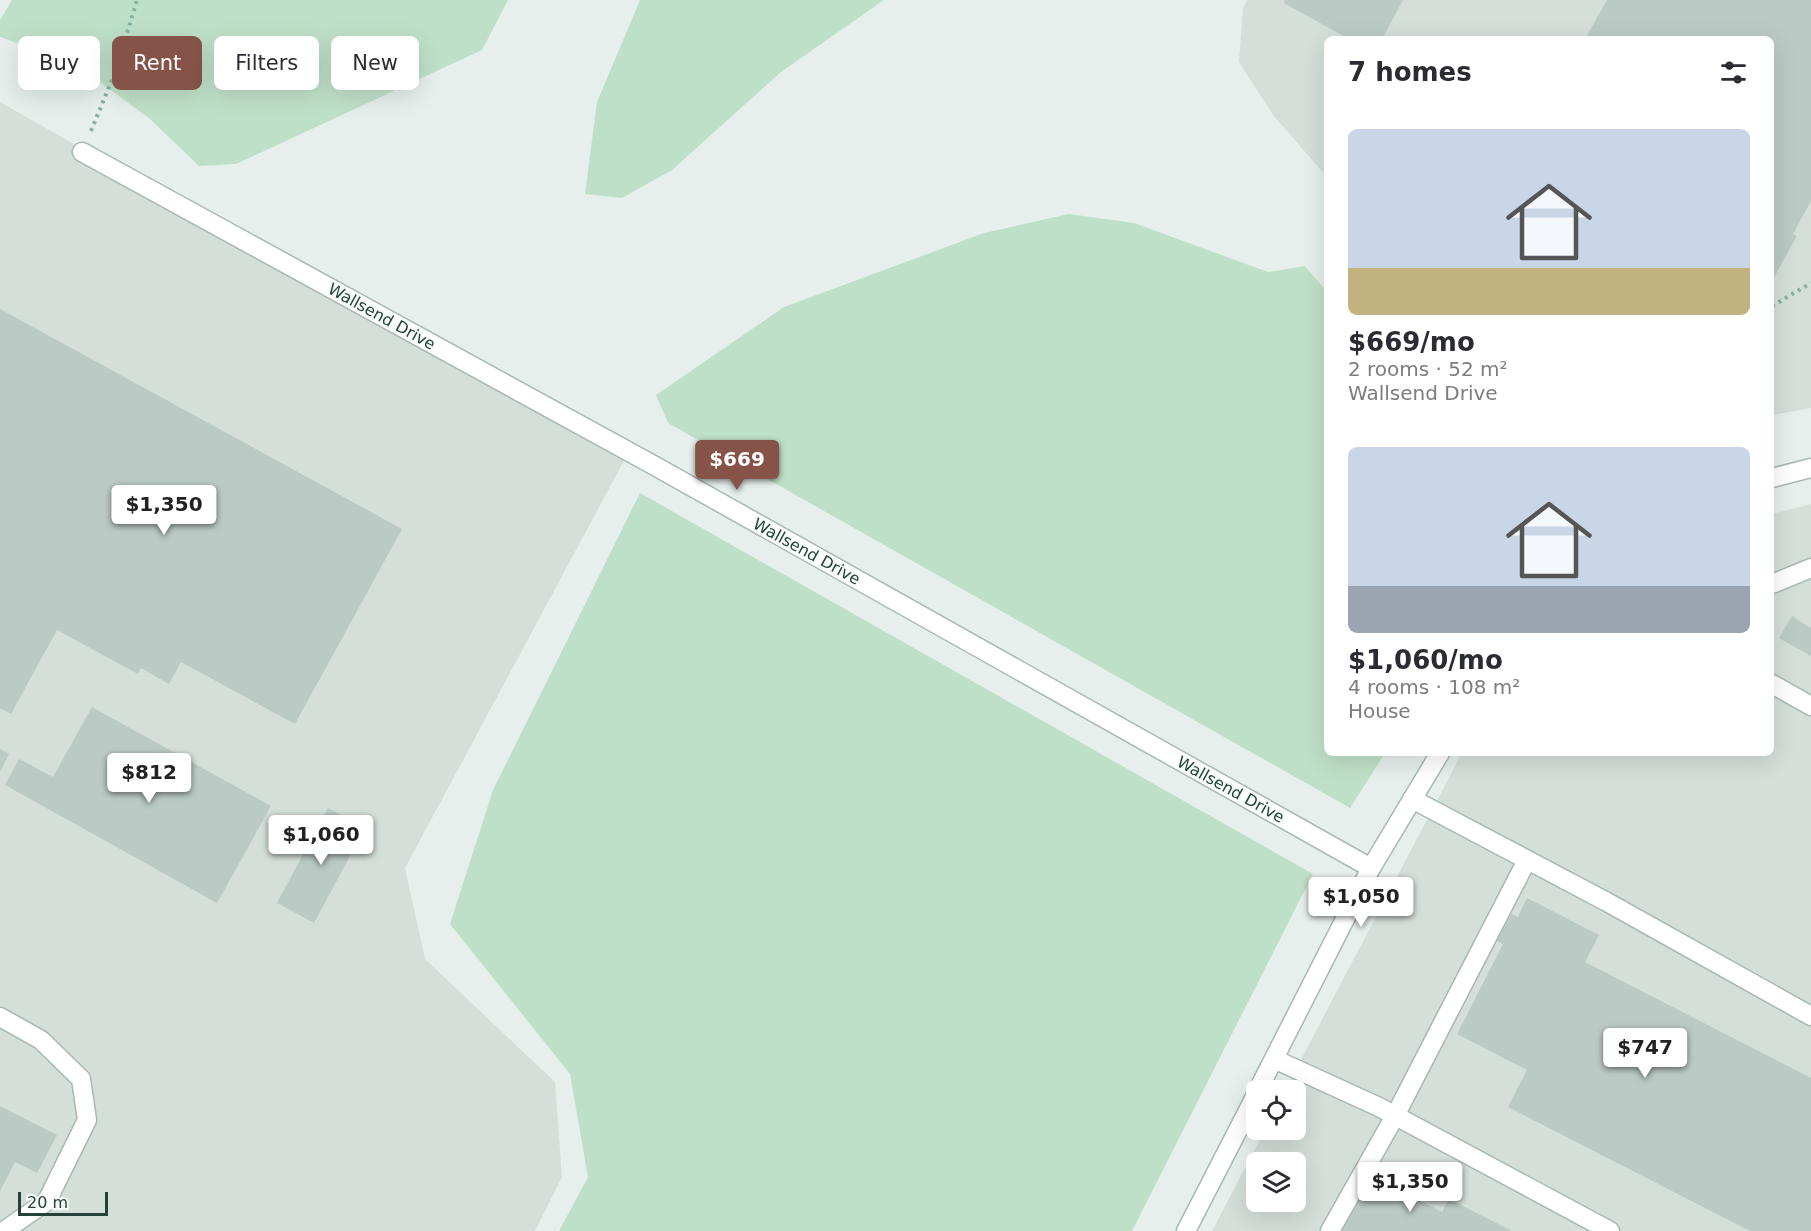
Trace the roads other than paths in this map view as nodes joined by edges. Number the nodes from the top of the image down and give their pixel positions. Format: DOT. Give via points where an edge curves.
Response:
graph roads {
  1 [pos="82,152"];
  2 [pos="1811,468"];
  3 [pos="1774,477"];
  4 [pos="1811,568"];
  5 [pos="1774,583"];
  6 [pos="1774,685"];
  7 [pos="1811,706"];
  8 [pos="1438,756"];
  9 [pos="1412,799"];
  10 [pos="1527,860"];
  11 [pos="1371,868"];
  12 [pos="1811,1016"];
  13 [pos="0,1017"];
  14 [pos="1274,1059"];
  15 [pos="1264,1080"];
  16 [pos="1246,1115"];
  17 [pos="1395,1116"];
  18 [pos="4,1231"];
  19 [pos="1186,1231"];
  20 [pos="1330,1231"];
  21 [pos="1610,1231"];
  1 -- 11 [label="street, Wallsend Drive" via="666,472"];
  2 -- 3 [label="street"];
  4 -- 5 [label="street"];
  6 -- 7 [label="street"];
  8 -- 9 [label="street"];
  9 -- 10 [label="street"];
  9 -- 11 [label="street"];
  10 -- 12 [label="street"];
  10 -- 17 [label="street"];
  11 -- 14 [label="street"];
  13 -- 18 [label="street" via="41,1040 81,1079 87,1120 47,1201"];
  14 -- 15 [label="street"];
  14 -- 17 [label="street"];
  16 -- 19 [label="street"];
  17 -- 20 [label="street"];
  17 -- 21 [label="street"];
}
